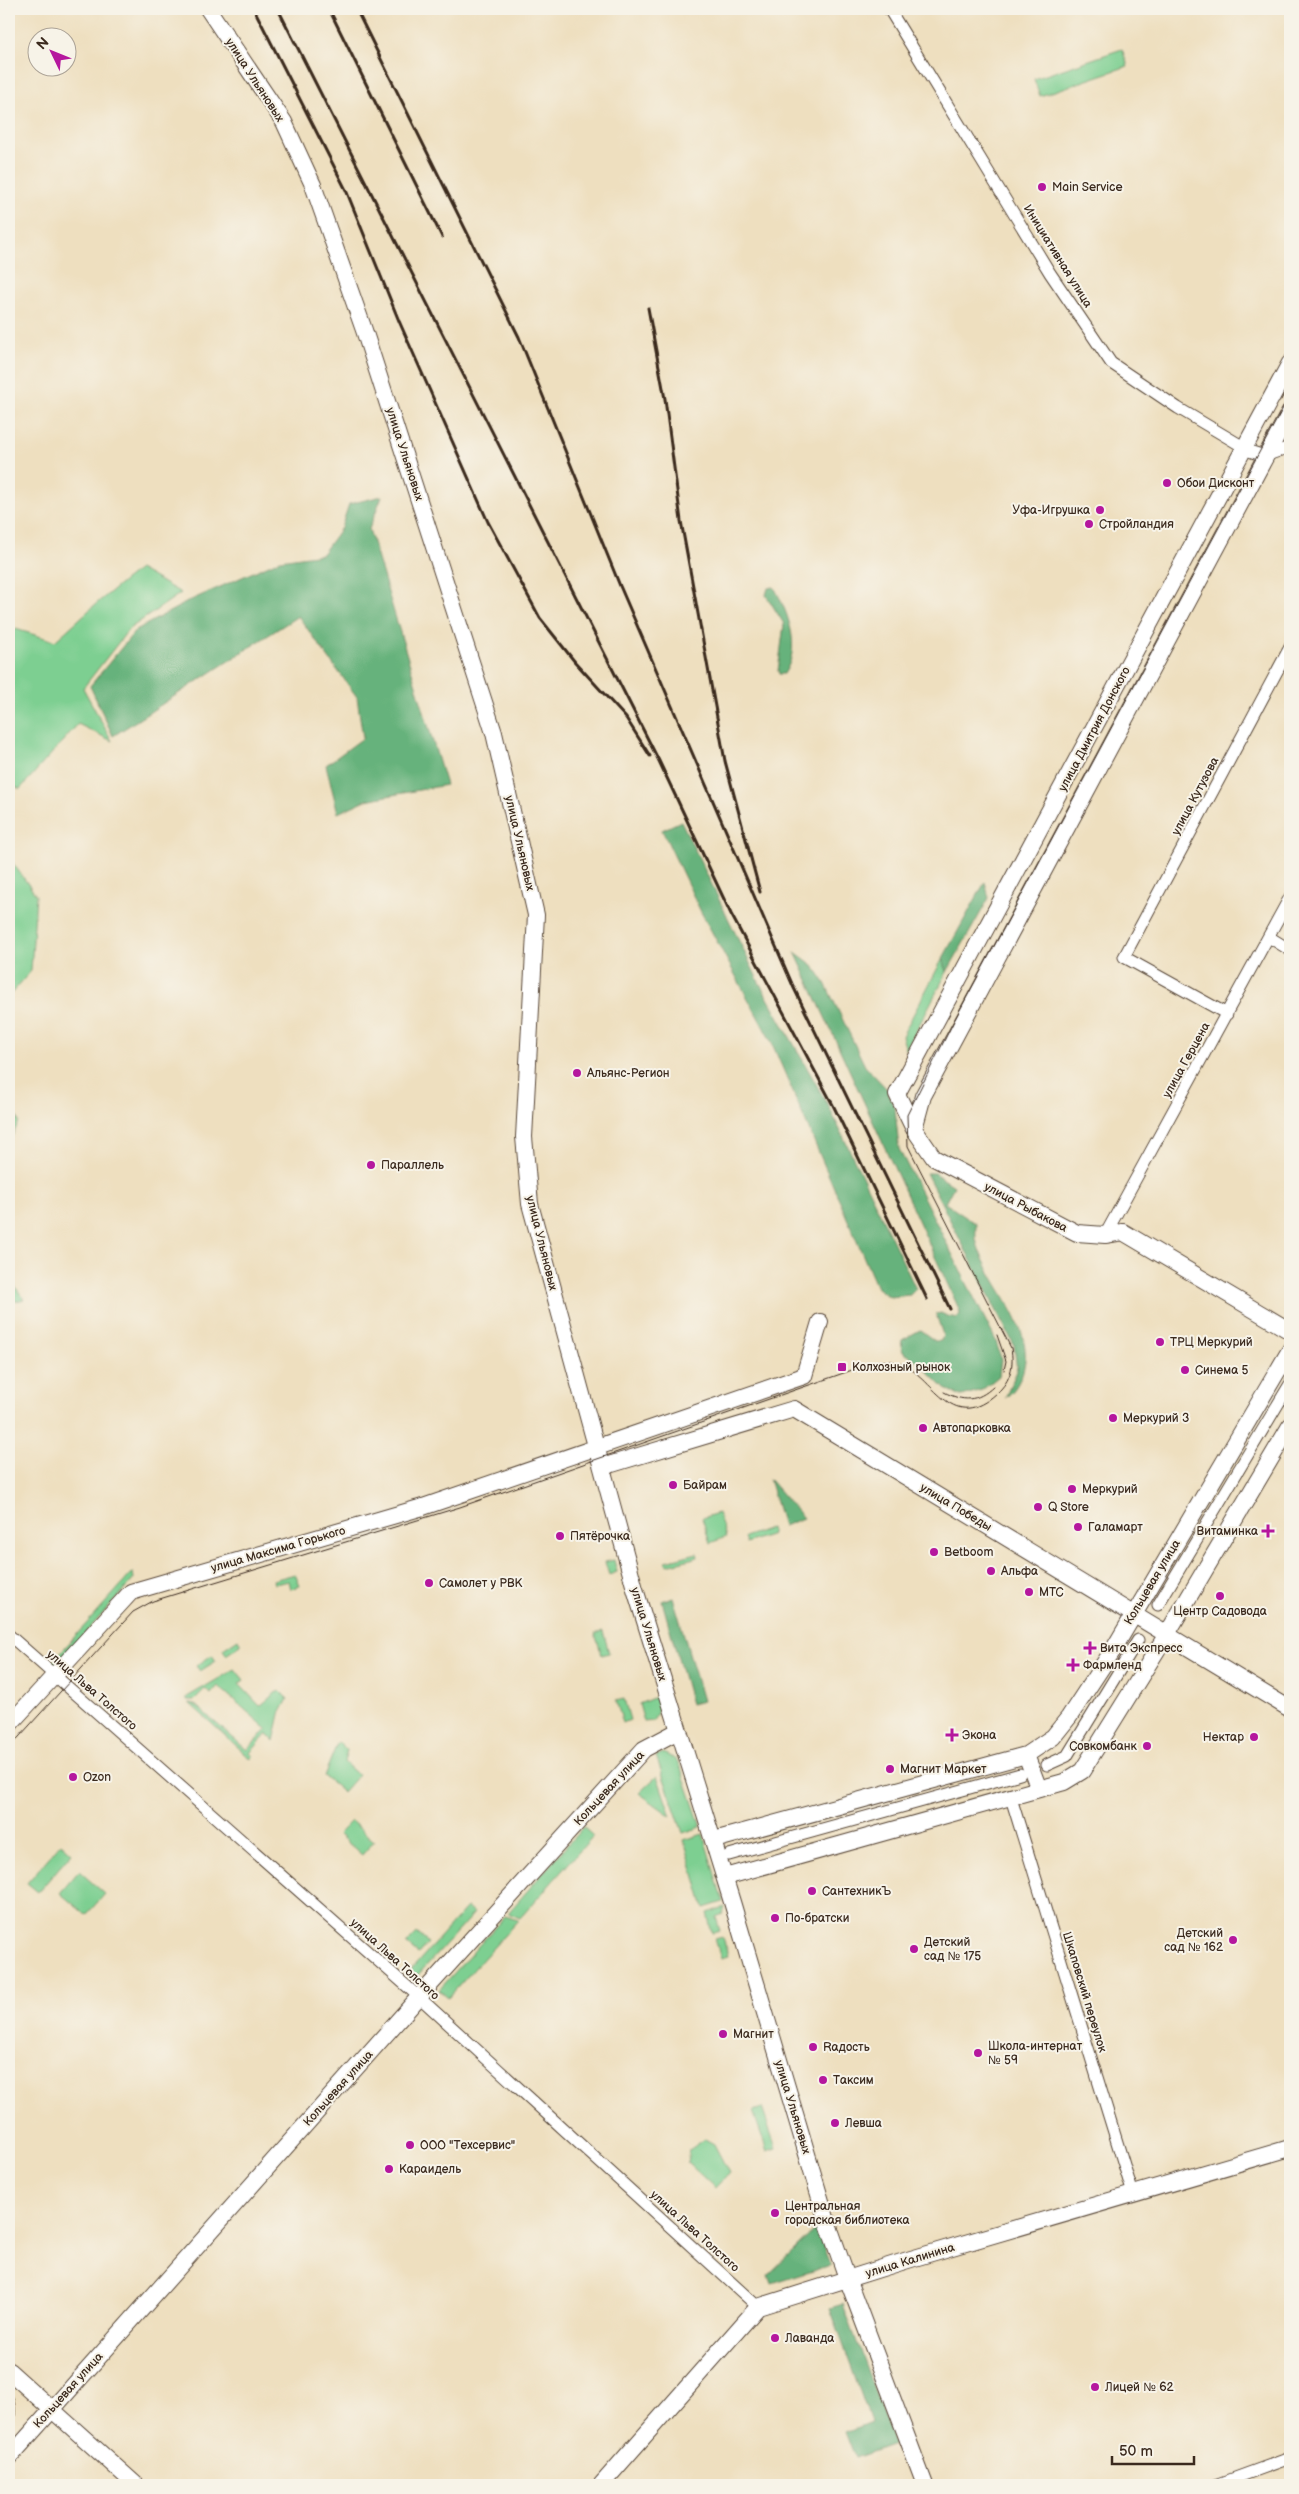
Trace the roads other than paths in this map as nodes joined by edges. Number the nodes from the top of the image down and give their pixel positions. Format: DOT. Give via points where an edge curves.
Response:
graph roads {
  1 [pos="208,9"];
  2 [pos="889,9"];
  3 [pos="1290,363"];
  4 [pos="1290,412"];
  5 [pos="1290,447"];
  6 [pos="1245,448"];
  7 [pos="1266,456"];
  8 [pos="1290,647"];
  9 [pos="1290,898"];
  10 [pos="1269,937"];
  11 [pos="1290,950"];
  12 [pos="1228,1014"];
  13 [pos="897,1094"];
  14 [pos="914,1129"];
  15 [pos="1105,1235"];
  16 [pos="820,1322"];
  17 [pos="1290,1331"];
  18 [pos="1290,1350"];
  19 [pos="1290,1384"];
  20 [pos="1290,1426"];
  21 [pos="596,1446"];
  22 [pos="602,1467"];
  23 [pos="1158,1605"];
  24 [pos="1133,1614"];
  25 [pos="9,1634"];
  26 [pos="1167,1634"];
  27 [pos="1138,1640"];
  28 [pos="54,1674"];
  29 [pos="1290,1708"];
  30 [pos="9,1725"];
  31 [pos="678,1731"];
  32 [pos="1026,1755"];
  33 [pos="1047,1765"];
  34 [pos="1020,1774"];
  35 [pos="1039,1789"];
  36 [pos="1011,1798"];
  37 [pos="714,1840"];
  38 [pos="729,1855"];
  39 [pos="725,1878"];
  40 [pos="418,1997"];
  41 [pos="1290,2148"];
  42 [pos="1133,2194"];
  43 [pos="847,2278"];
  44 [pos="758,2307"];
  45 [pos="9,2371"];
  46 [pos="51,2409"];
  47 [pos="9,2458"];
  48 [pos="1290,2458"];
  49 [pos="136,2485"];
  50 [pos="601,2485"];
  51 [pos="925,2485"];
  52 [pos="1216,2485"];
  1 -- 21 [label="street, улица Ульяновых" via="284,122 313,185 364,330 494,732 536,916 524,1137 530,1204"];
  2 -- 6 [label="street, Инициативная улица" via="1050,273 1111,362 1178,408"];
  3 -- 6 [label="street, улица Дмитрия Донского"];
  4 -- 7 [label="street, улица Дмитрия Донского"];
  5 -- 7 [label="street"];
  6 -- 7 [label="street, Инициативная улица"];
  6 -- 13 [label="street, улица Дмитрия Донского"];
  7 -- 14 [label="street, улица Дмитрия Донского" via="923,1096"];
  8 -- 12 [label="street, улица Кутузова" via="1124,957"];
  9 -- 10 [label="street, улица Герцена"];
  10 -- 11 [label="street"];
  10 -- 12 [label="street, улица Герцена"];
  12 -- 15 [label="street, улица Герцена"];
  13 -- 14 [label="street, улица Рыбакова"];
  14 -- 15 [label="street, улица Рыбакова" via="934,1158 1077,1233"];
  15 -- 17 [label="street, улица Рыбакова" via="1123,1232"];
  16 -- 21 [label="street, улица Максима Горького" via="804,1376"];
  18 -- 24 [label="street, Кольцевая улица"];
  19 -- 23 [label="street"];
  20 -- 26 [label="street"];
  21 -- 22 [label="street, улица Ульяновых"];
  21 -- 28 [label="street, улица Максима Горького" via="423,1507 131,1592"];
  22 -- 24 [label="street, улица Победы" via="794,1409"];
  22 -- 31 [label="street, улица Ульяновых"];
  24 -- 26 [label="street, улица Победы"];
  24 -- 32 [label="street, Кольцевая улица" via="1069,1717 1053,1737"];
  25 -- 28 [label="street, улица Льва Толстого"];
  26 -- 29 [label="street, улица Победы"];
  26 -- 35 [label="street" via="1082,1771 1064,1782"];
  27 -- 33 [label="street" via="1067,1756"];
  28 -- 30 [label="street, улица Максима Горького"];
  28 -- 40 [label="street, улица Льва Толстого"];
  31 -- 37 [label="street, улица Ульяновых"];
  31 -- 40 [label="street, Кольцевая улица" via="644,1749"];
  32 -- 35 [label="street"];
  32 -- 37 [label="street, Кольцевая улица"];
  34 -- 38 [label="street"];
  35 -- 36 [label="street"];
  36 -- 39 [label="street"];
  36 -- 42 [label="street, Шкаповский переулок"];
  37 -- 39 [label="street, улица Ульяновых"];
  39 -- 43 [label="street, улица Ульяновых" via="826,2218"];
  40 -- 44 [label="street, улица Льва Толстого"];
  40 -- 46 [label="street, Кольцевая улица"];
  41 -- 42 [label="street, улица Калинина"];
  42 -- 43 [label="street, улица Калинина"];
  43 -- 44 [label="street, улица Калинина"];
  43 -- 51 [label="street, улица Ульяновых"];
  44 -- 50 [label="street"];
  45 -- 46 [label="street"];
  46 -- 47 [label="street, Кольцевая улица"];
  46 -- 49 [label="street"];
  48 -- 52 [label="street"];
}
